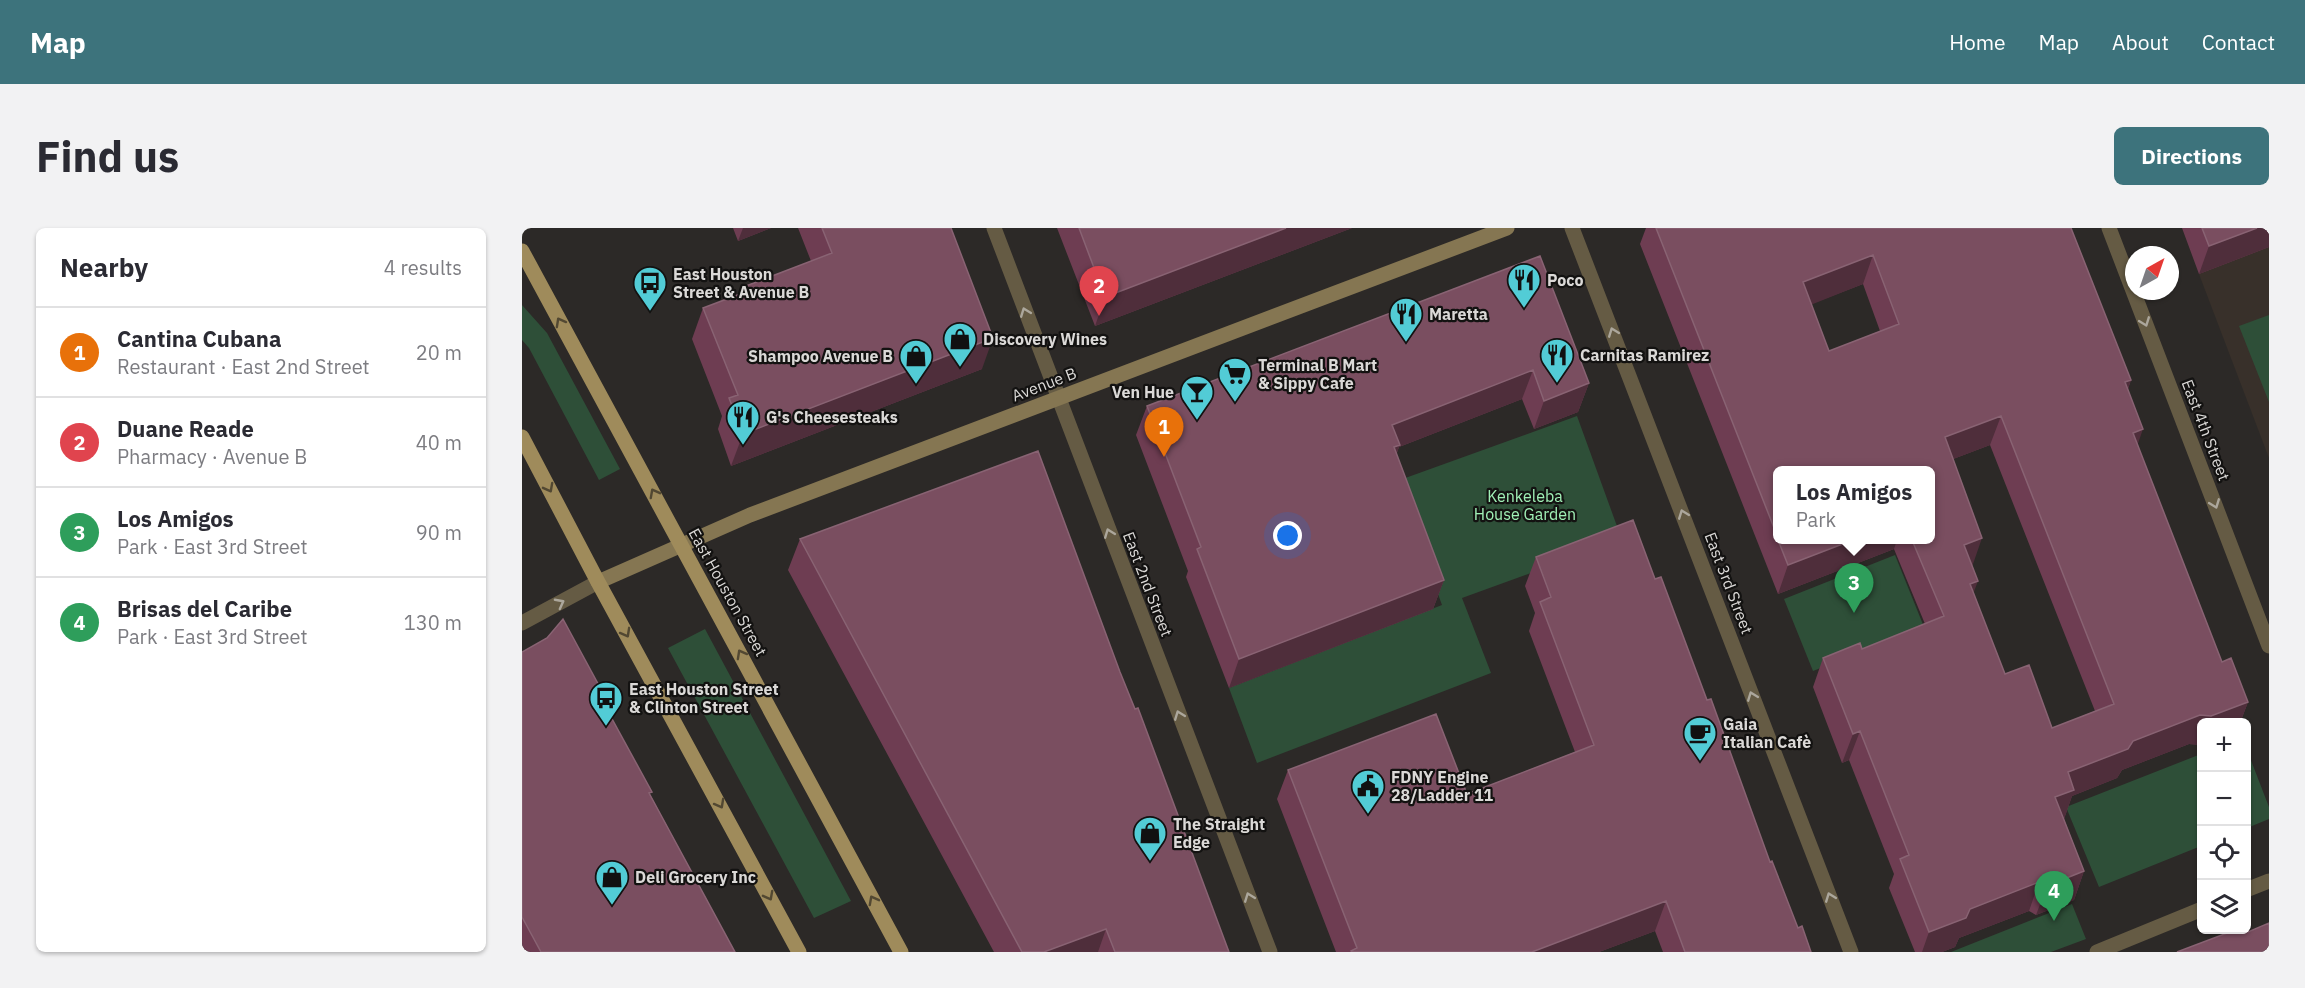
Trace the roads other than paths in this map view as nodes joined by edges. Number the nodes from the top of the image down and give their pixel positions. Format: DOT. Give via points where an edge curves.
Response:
graph roads {
  1 [pos="994,228"];
  2 [pos="1507,228"];
  3 [pos="1572,228"];
  4 [pos="2109,228"];
  5 [pos="522,251"];
  6 [pos="1058,398"];
  7 [pos="522,437"];
  8 [pos="681,544"];
  9 [pos="598,582"];
  10 [pos="522,623"];
  11 [pos="2269,646"];
  12 [pos="2269,881"];
  13 [pos="2251,888"];
  14 [pos="2197,911"];
  15 [pos="799,952"];
  16 [pos="901,952"];
  17 [pos="1270,952"];
  18 [pos="1851,952"];
  19 [pos="2097,952"];
  6 -- 1 [label="street, East 2nd Street, one-way"];
  2 -- 6 [label="street, Avenue B"];
  18 -- 3 [label="street, East 3rd Street, one-way"];
  4 -- 11 [label="street, East 4th Street, one-way"];
  8 -- 5 [label="main road, East Houston Street, one-way"];
  6 -- 8 [label="street, Avenue B"];
  17 -- 6 [label="street, East 2nd Street, one-way"];
  7 -- 9 [label="main road, one-way"];
  8 -- 9 [label="street, Avenue B"];
  16 -- 8 [label="main road, East Houston Street, one-way"];
  10 -- 9 [label="street, one-way"];
  9 -- 15 [label="main road, one-way"];
  12 -- 13 [label="street"];
  14 -- 19 [label="street"];
}
